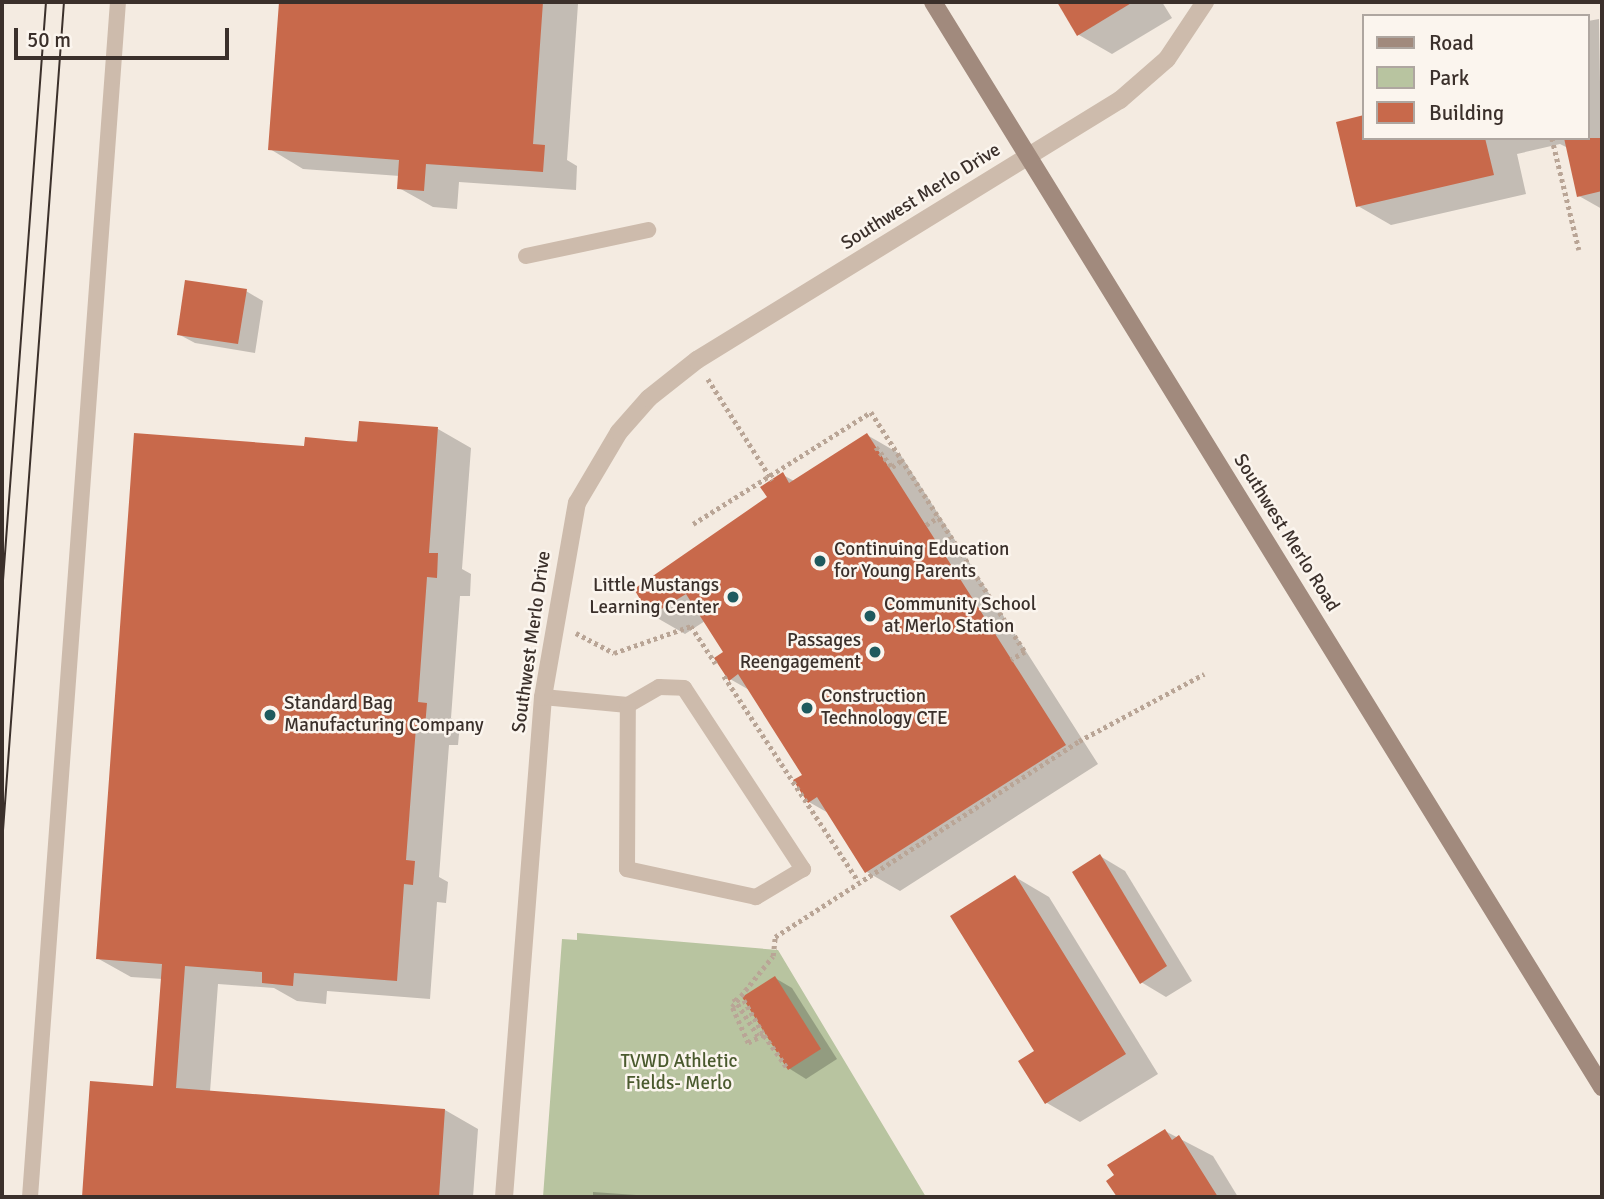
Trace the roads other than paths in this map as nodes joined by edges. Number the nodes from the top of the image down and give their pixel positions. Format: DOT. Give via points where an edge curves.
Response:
graph roads {
  1 [pos="118,2"];
  2 [pos="933,2"];
  3 [pos="1205,2"];
  4 [pos="1029,155"];
  5 [pos="648,230"];
  6 [pos="526,256"];
  7 [pos="543,697"];
  8 [pos="628,705"];
  9 [pos="1602,1087"];
  10 [pos="30,1197"];
  11 [pos="504,1197"];
  1 -- 10 [label="lane"];
  2 -- 4 [label="street, Southwest Merlo Road"];
  3 -- 4 [label="street, Southwest Merlo Drive" via="1144,81"];
  4 -- 7 [label="street, Southwest Merlo Drive" via="697,360 649,398 619,432 577,503 553,616"];
  4 -- 9 [label="street, Southwest Merlo Road"];
  5 -- 6 [label="lane"];
  7 -- 8 [label="lane"];
  7 -- 11 [label="street, Southwest Merlo Drive"];
  8 -- 8 [label="lane" via="627,869 756,897 803,869 684,688 659,687"];
}
